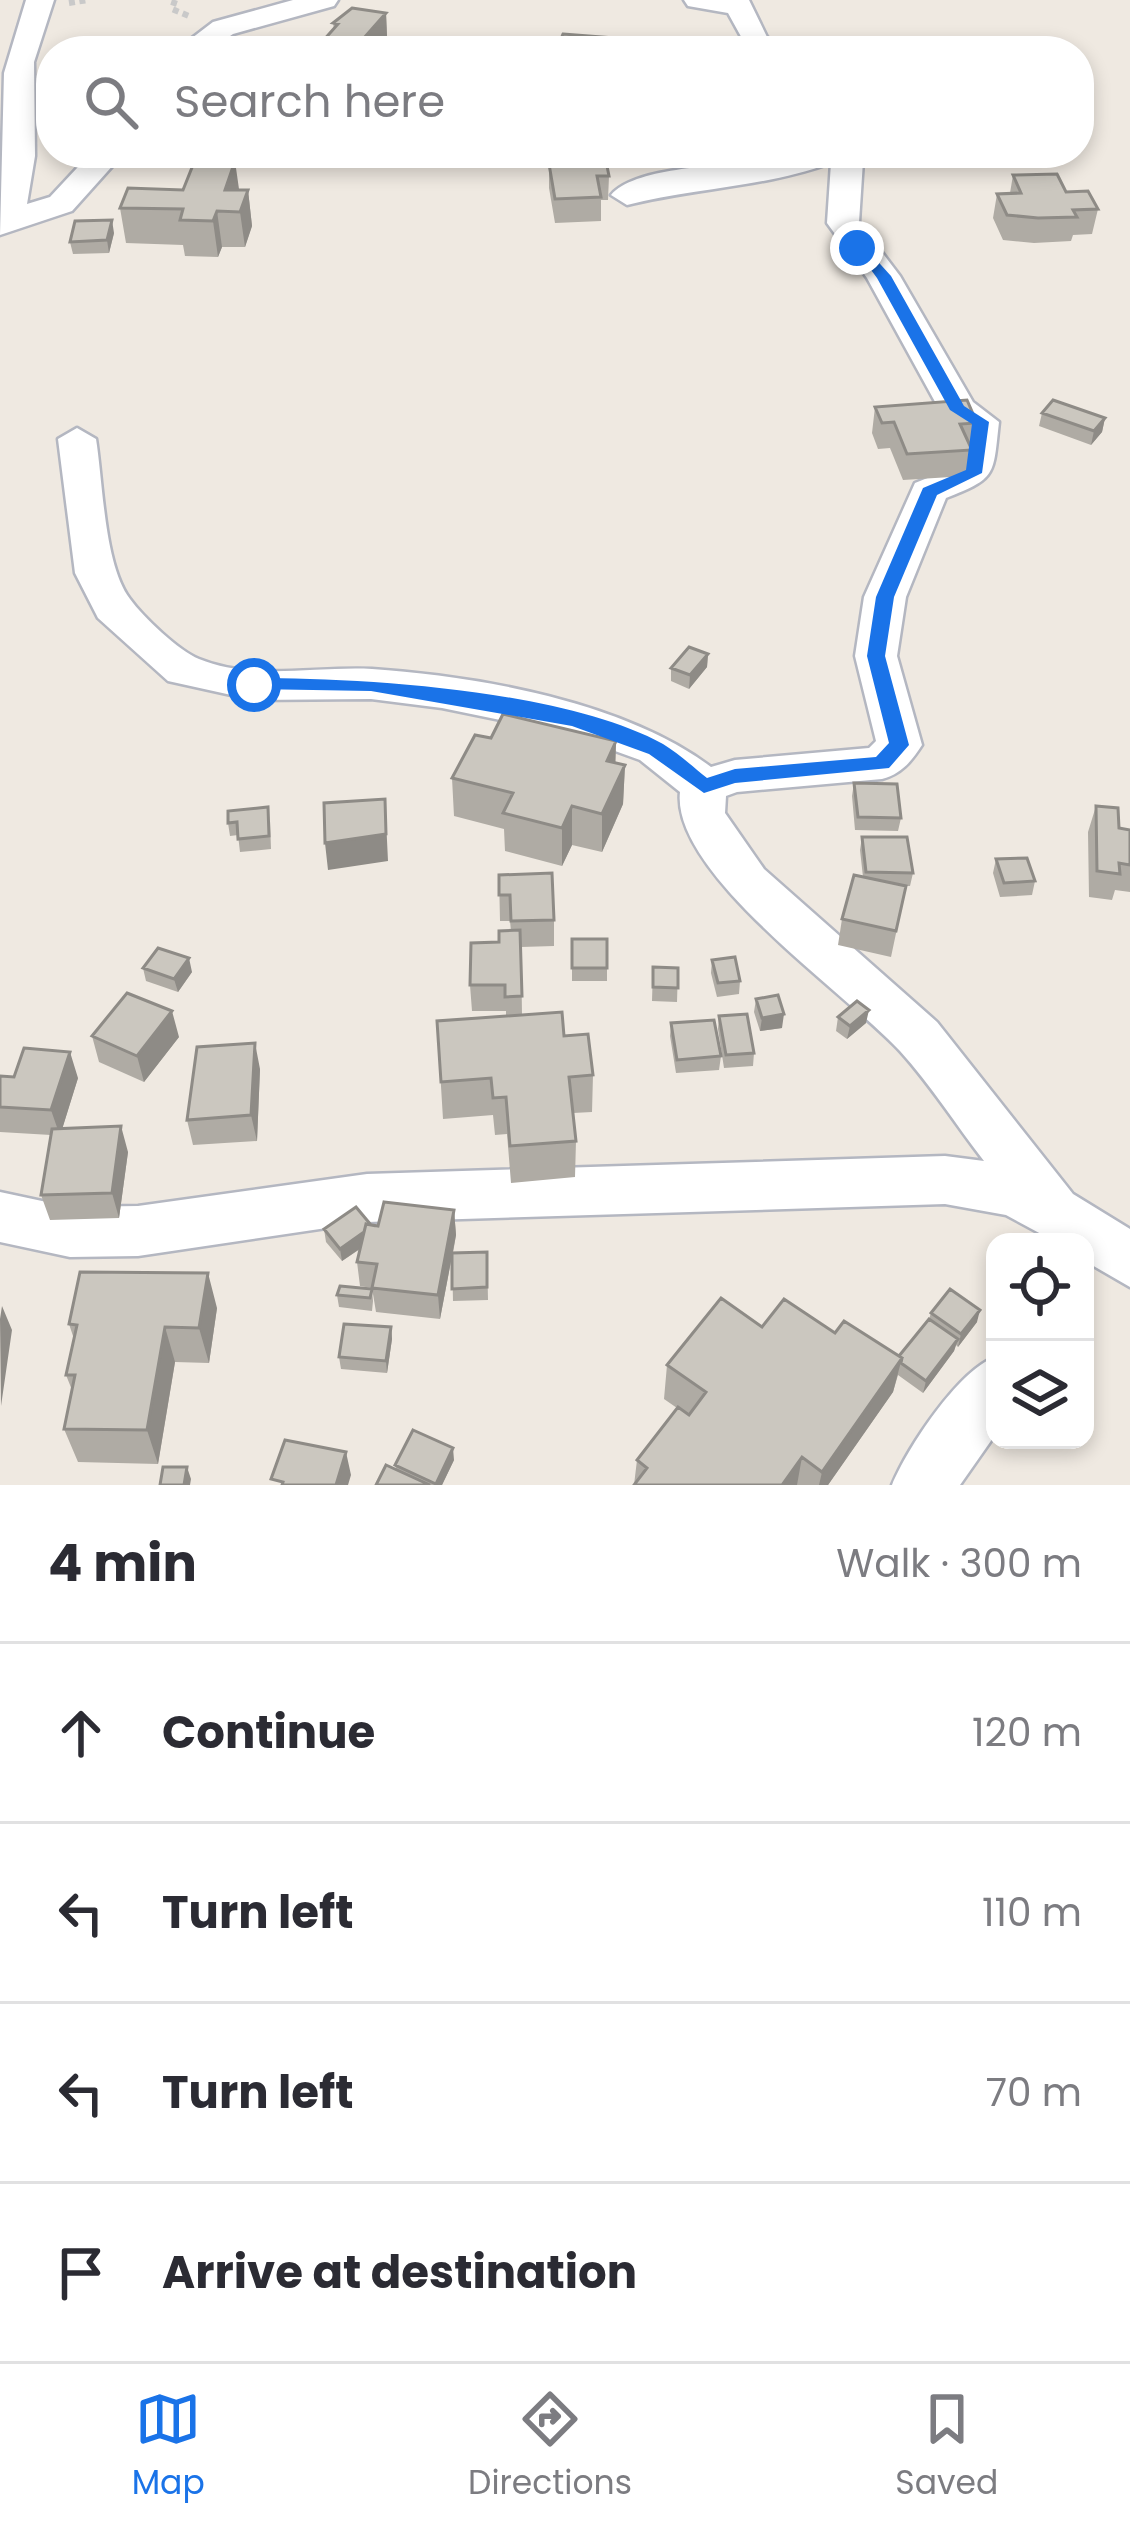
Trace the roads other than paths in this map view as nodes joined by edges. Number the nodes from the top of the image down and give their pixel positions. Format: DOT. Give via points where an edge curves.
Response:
graph roads {
  1 [pos="324,0"];
  2 [pos="698,0"];
  3 [pos="23,13"];
  4 [pos="212,36"];
  5 [pos="752,36"];
  6 [pos="94,168"];
  7 [pos="776,168"];
  8 [pos="847,168"];
  9 [pos="627,195"];
  10 [pos="2,223"];
  11 [pos="77,439"];
  12 [pos="704,786"];
  13 [pos="1052,1208"];
  14 [pos="0,1217"];
  15 [pos="1105,1253"];
  16 [pos="986,1397"];
  17 [pos="923,1485"];
  1 -- 4 [label="street"];
  2 -- 5 [label="street" via="739,6"];
  3 -- 10 [label="street" via="23,150"];
  6 -- 10 [label="street" via="61,204"];
  7 -- 9 [label="street"];
  8 -- 12 [label="street" via="843,223 884,276 958,410 980,422 974,473 929,491 885,597 876,656 899,745 882,763"];
  11 -- 12 [label="street" via="96,573 113,608 183,670 254,685 371,684 575,720 656,749"];
  12 -- 13 [label="street" via="700,815 747,882 919,1037"];
  13 -- 14 [label="street" via="979,1182 810,1180 367,1198 138,1231 70,1232"];
  13 -- 15 [label="street"];
  16 -- 17 [label="street"];
}
